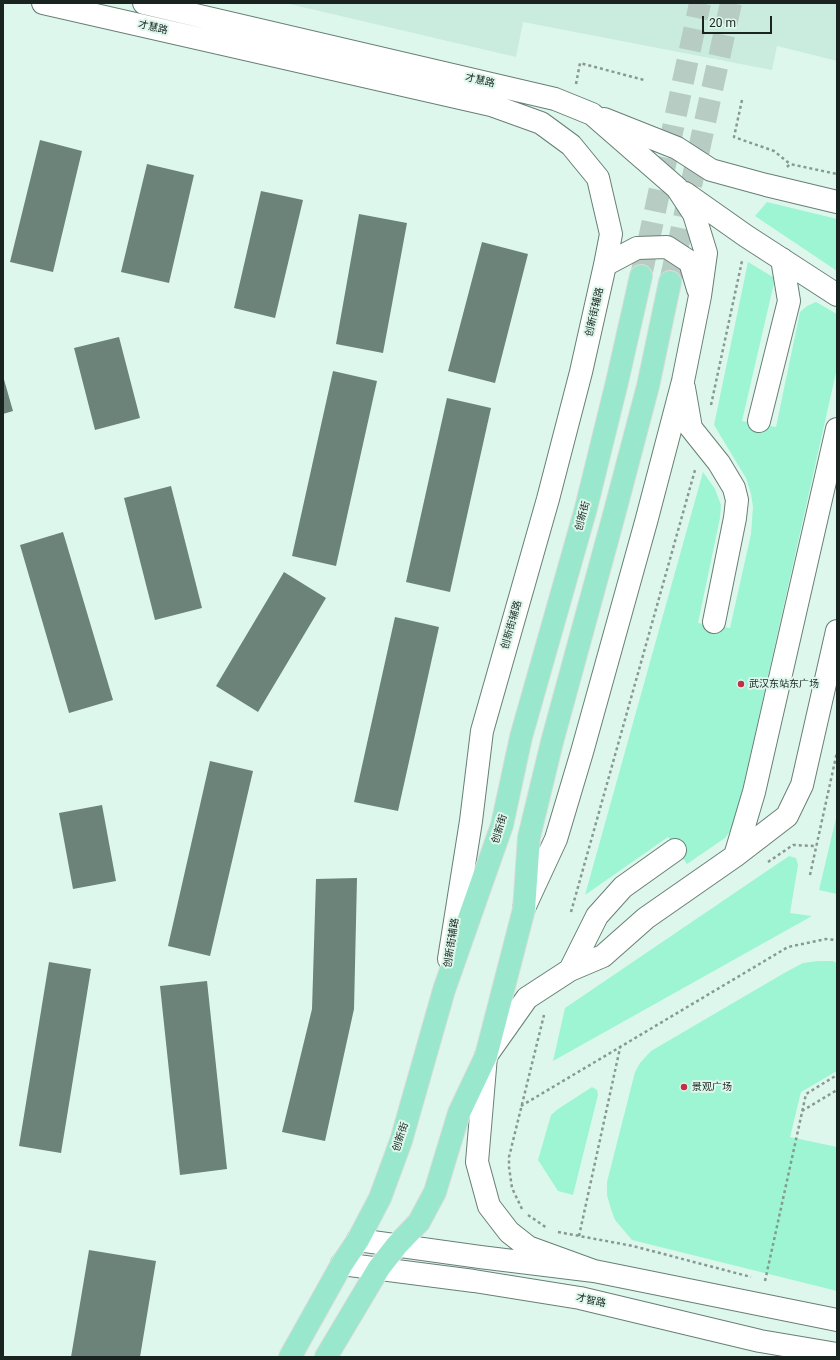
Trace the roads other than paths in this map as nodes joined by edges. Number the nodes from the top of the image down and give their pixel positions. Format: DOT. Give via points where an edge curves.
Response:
graph roads {
  1 [pos="43,3"];
  2 [pos="144,3"];
  3 [pos="592,114"];
  4 [pos="677,188"];
  5 [pos="837,202"];
  6 [pos="782,259"];
  7 [pos="605,265"];
  8 [pos="641,276"];
  9 [pos="670,282"];
  10 [pos="837,295"];
  11 [pos="700,296"];
  12 [pos="683,381"];
  13 [pos="759,421"];
  14 [pos="837,429"];
  15 [pos="714,622"];
  16 [pos="837,631"];
  17 [pos="675,850"];
  18 [pos="735,856"];
  19 [pos="524,909"];
  20 [pos="570,970"];
  21 [pos="444,990"];
  22 [pos="486,1056"];
  23 [pos="358,1240"];
  24 [pos="397,1246"];
  25 [pos="342,1264"];
  26 [pos="379,1268"];
  27 [pos="594,1271"];
  28 [pos="837,1320"];
  29 [pos="837,1354"];
  30 [pos="290,1357"];
  31 [pos="326,1357"];
  1 -- 7 [label="street, 才慧路" via="491,105 541,123 571,145 598,178 610,234"];
  2 -- 3 [label="street, 才慧路" via="555,99"];
  3 -- 4 [label="street, 才慧路"];
  3 -- 5 [label="street" via="677,148 711,170"];
  4 -- 6 [label="street"];
  4 -- 11 [label="street, 才慧路" via="694,214 706,253"];
  6 -- 10 [label="street"];
  6 -- 13 [label="street" via="789,301"];
  7 -- 11 [label="street" via="637,248 667,247 690,262"];
  7 -- 21 [label="street, 创新街辅路" via="581,372 548,499 482,731 471,821"];
  8 -- 21 [label="main road, 创新街" via="586,508 522,737 502,825"];
  9 -- 19 [label="main road" via="648,386 529,837"];
  11 -- 12 [label="street"];
  12 -- 15 [label="street" via="691,428 719,464 734,488 737,500"];
  12 -- 19 [label="street" via="644,530 558,832"];
  14 -- 18 [label="street" via="754,792"];
  16 -- 18 [label="street" via="802,785 787,816"];
  17 -- 20 [label="street" via="623,887 597,916"];
  18 -- 20 [label="street" via="646,918 603,956"];
  19 -- 22 [label="main road"];
  20 -- 22 [label="street" via="527,998"];
  21 -- 23 [label="main road, 创新街" via="401,1141 380,1198"];
  22 -- 24 [label="main road" via="459,1113 436,1192 419,1222"];
  22 -- 27 [label="street" via="477,1162 489,1206 509,1232 528,1247"];
  23 -- 24 [label="street"];
  23 -- 25 [label="main road, 创新街"];
  24 -- 26 [label="main road"];
  24 -- 27 [label="street"];
  25 -- 26 [label="street, 才智路"];
  25 -- 30 [label="main road, 创新街"];
  26 -- 29 [label="street, 才智路" via="580,1298 760,1341"];
  26 -- 31 [label="main road"];
  27 -- 28 [label="street"];
}
